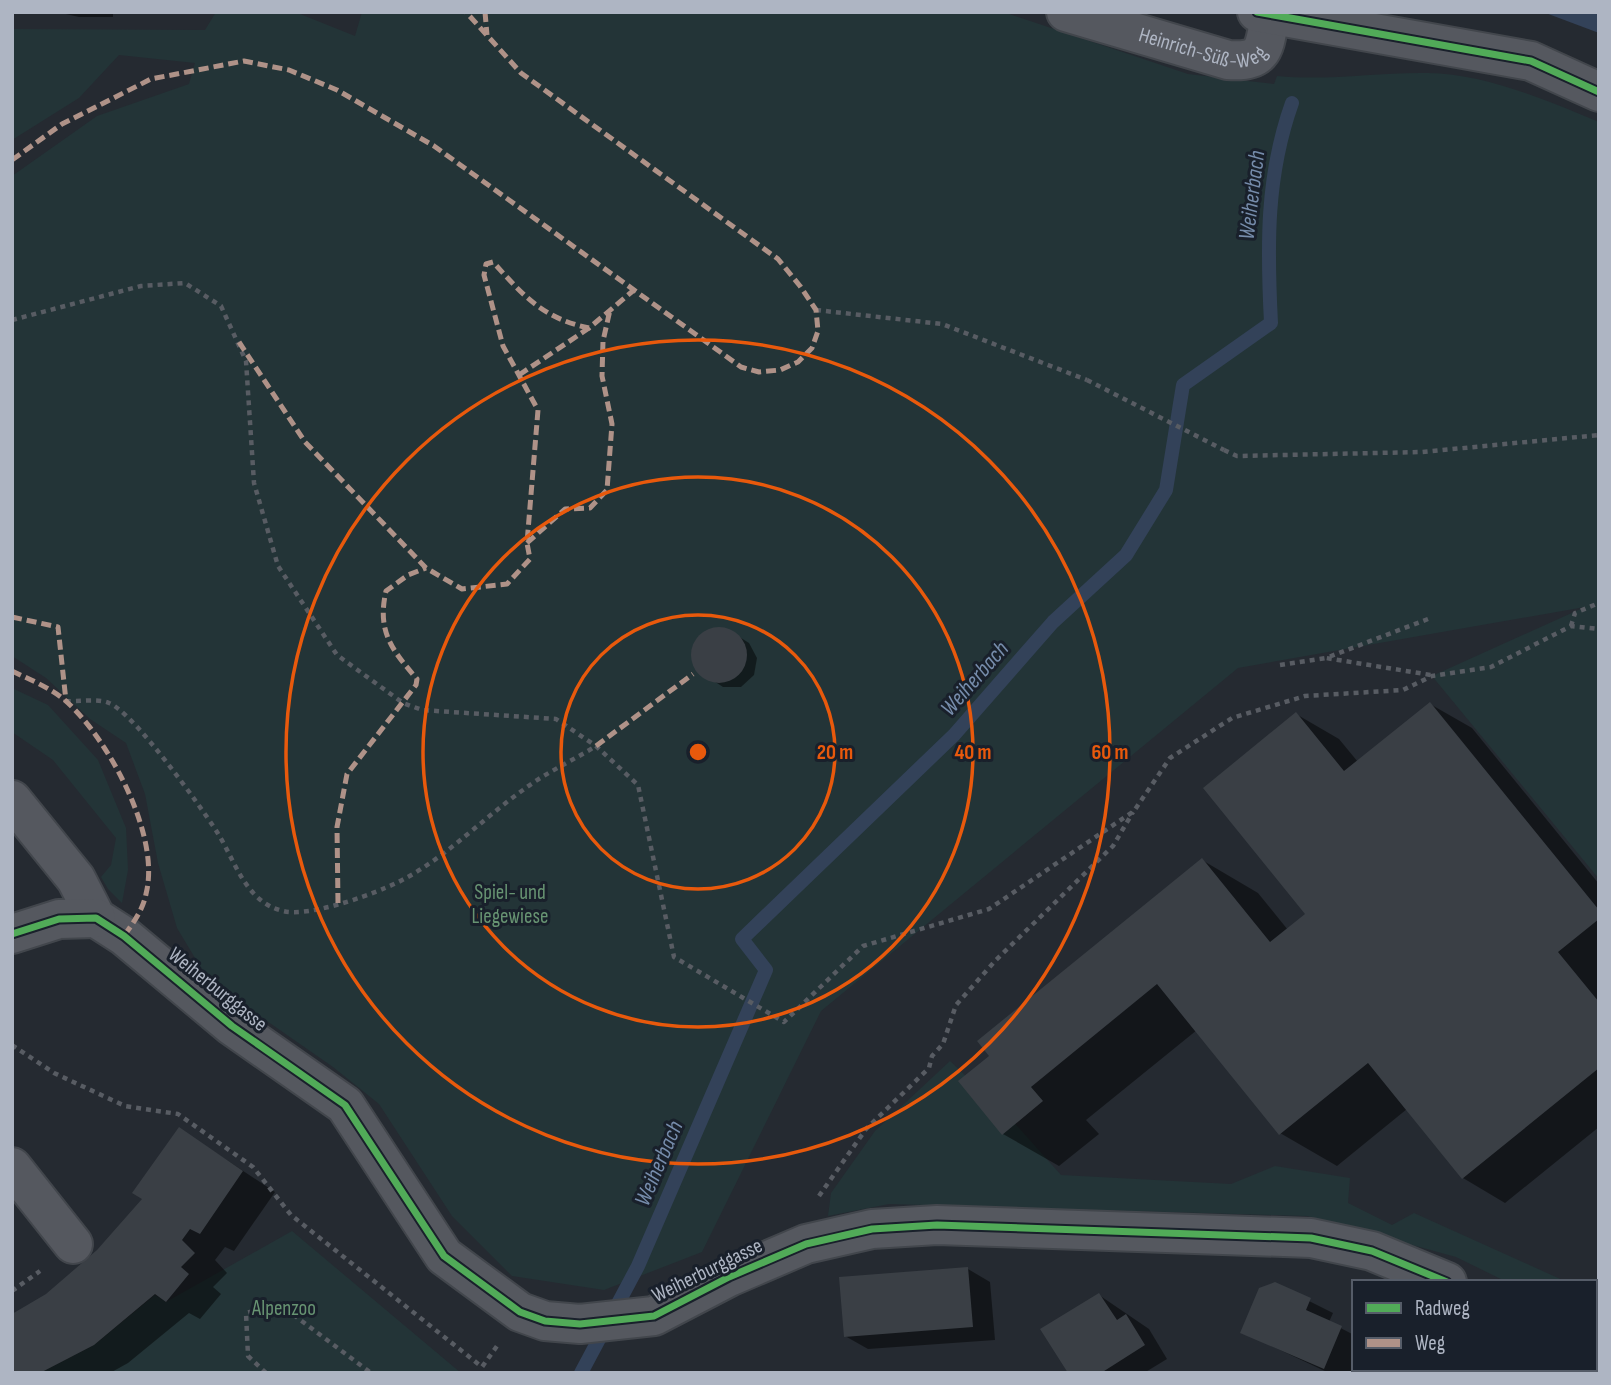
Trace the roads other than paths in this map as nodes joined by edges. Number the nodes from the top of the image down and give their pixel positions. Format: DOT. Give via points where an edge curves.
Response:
graph roads {
  1 [pos="1066,12"];
  2 [pos="1263,14"];
  3 [pos="1599,92"];
  4 [pos="12,800"];
  5 [pos="96,918"];
  6 [pos="12,934"];
  7 [pos="12,1167"];
  8 [pos="73,1244"];
  9 [pos="1442,1280"];
  1 -- 2 [label="street, Heinrich-Süß-Weg" via="1242,61 1263,50"];
  2 -- 3 [label="street" via="1531,61"];
  4 -- 5 [label="street, Weiherburggasse" via="76,879"];
  5 -- 6 [label="street" via="59,919"];
  5 -- 9 [label="street, Weiherburggasse" via="232,1027 345,1105 444,1256 520,1312 545,1321 580,1324 654,1316 806,1244 872,1229 937,1225 1311,1238 1372,1251"];
  7 -- 8 [label="street"];
}
